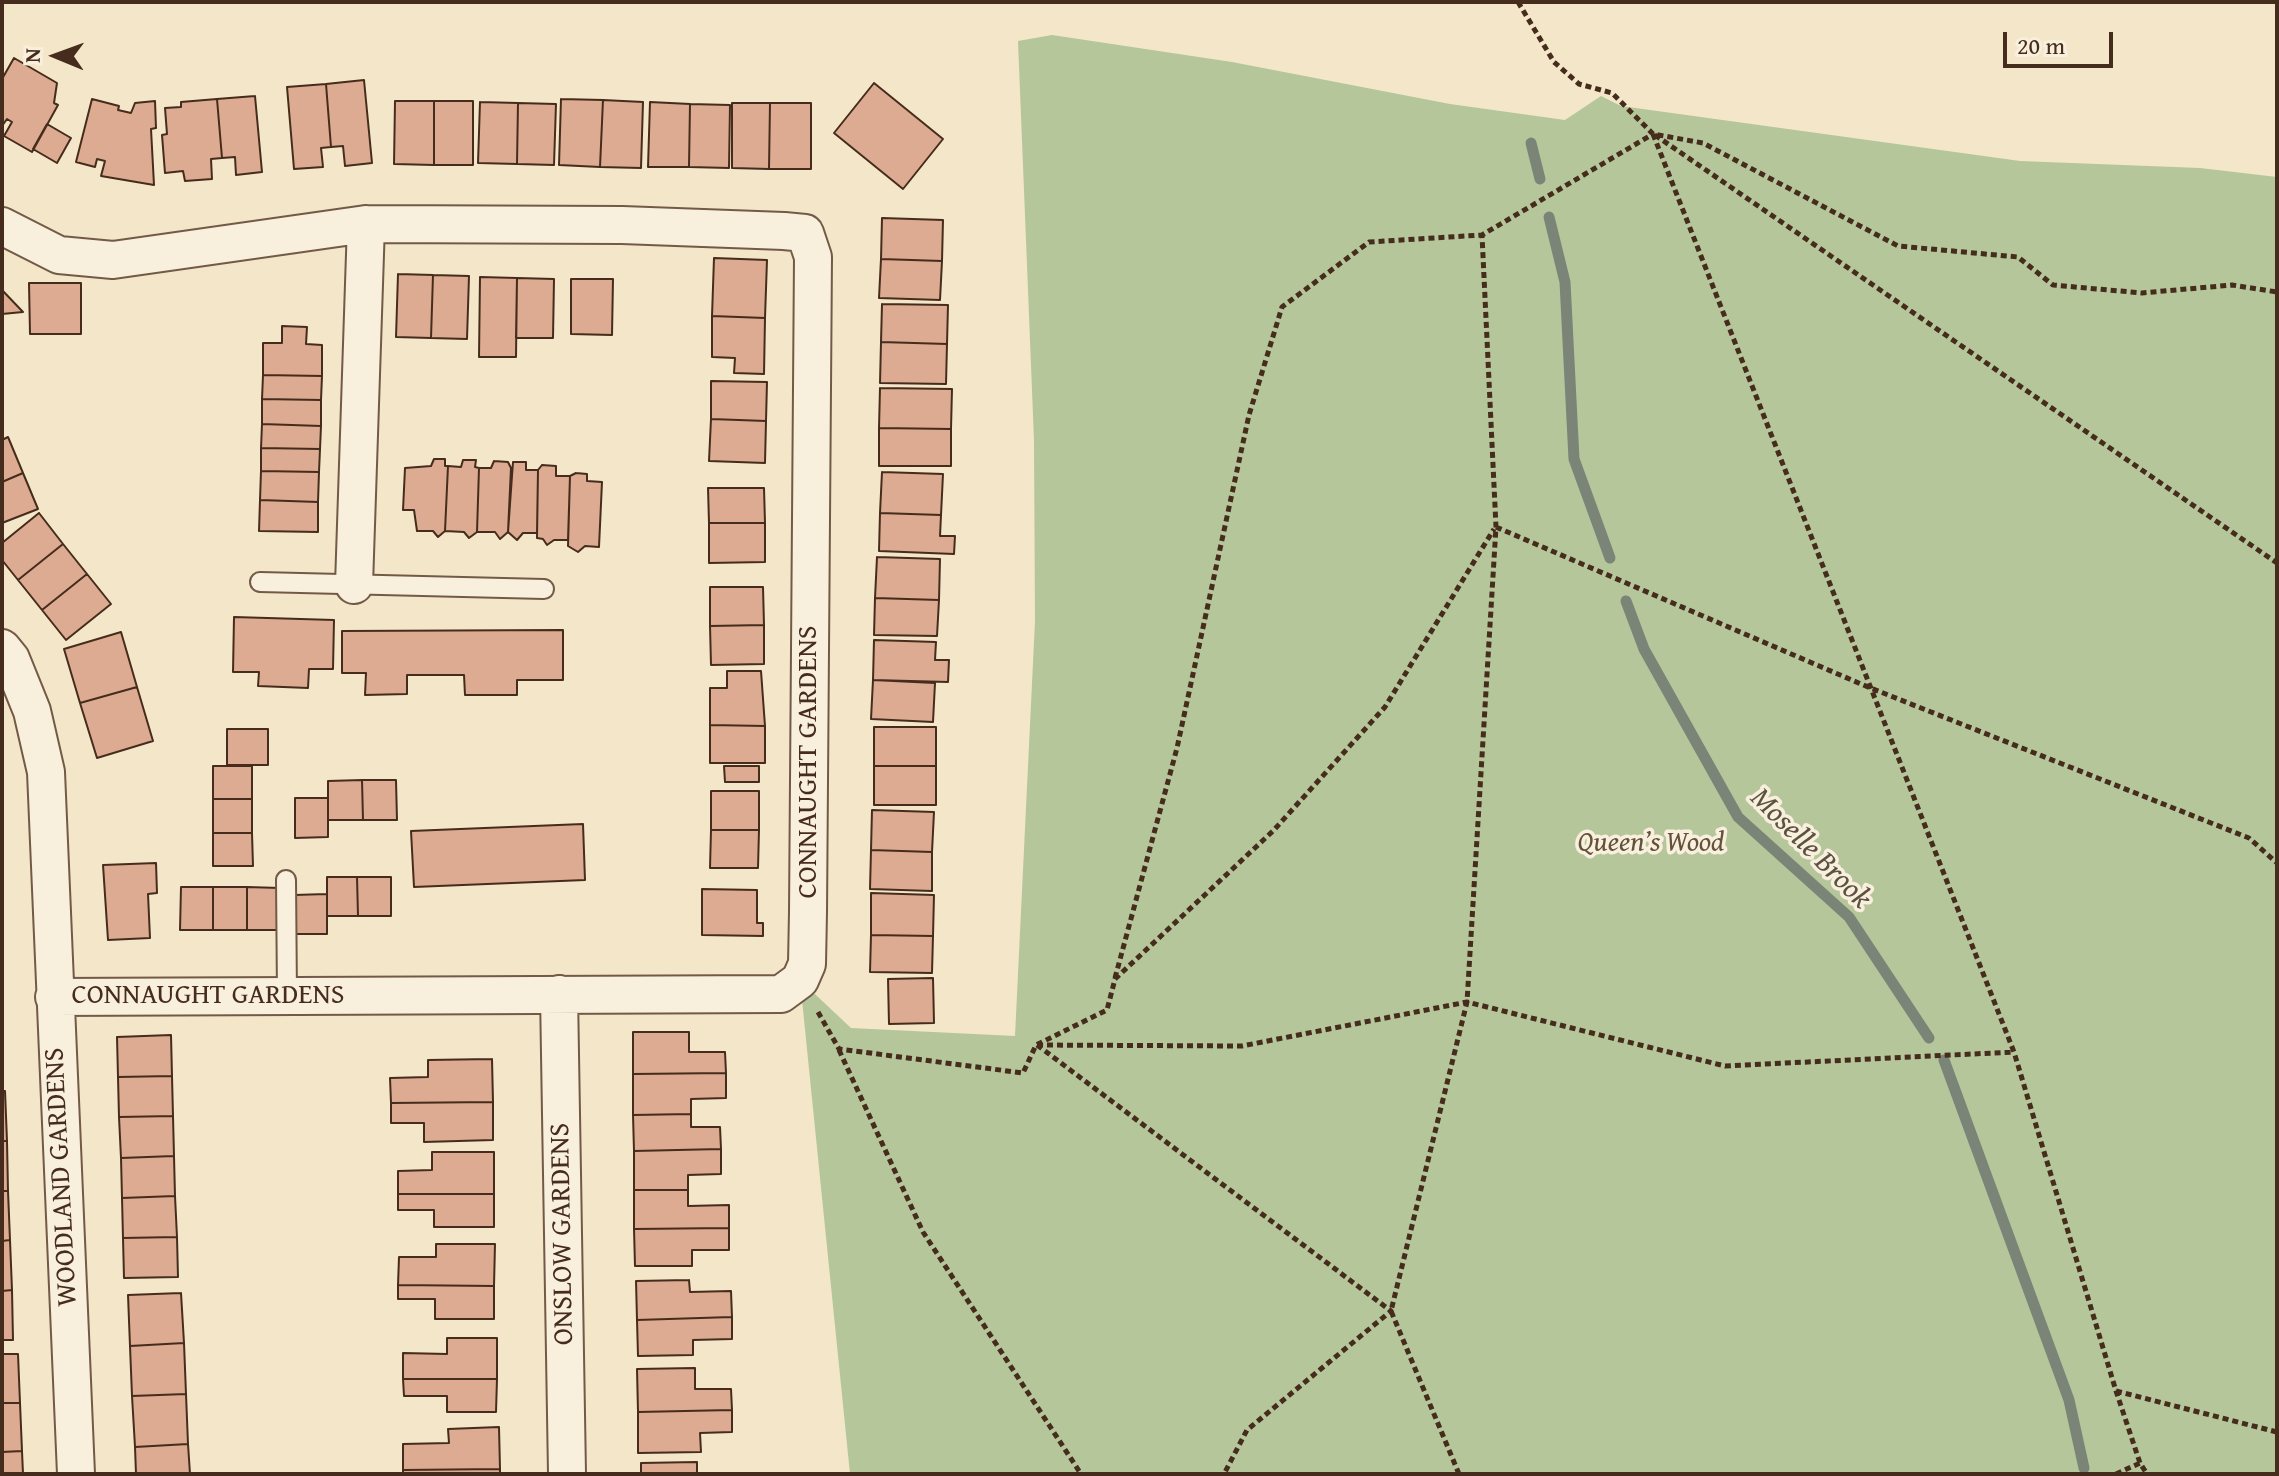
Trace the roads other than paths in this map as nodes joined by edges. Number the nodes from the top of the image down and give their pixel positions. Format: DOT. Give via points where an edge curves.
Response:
graph roads {
  1 [pos="366,224"];
  2 [pos="2,226"];
  3 [pos="260,582"];
  4 [pos="354,585"];
  5 [pos="544,589"];
  6 [pos="2,648"];
  7 [pos="286,880"];
  8 [pos="559,994"];
  9 [pos="287,995"];
  10 [pos="54,997"];
  11 [pos="76,1474"];
  12 [pos="567,1474"];
  1 -- 2 [label="street, CONNAUGHT GARDENS" via="113,260 59,255"];
  1 -- 4 [label="street"];
  1 -- 8 [label="street, CONNAUGHT GARDENS" via="622,225 805,233 813,257 807,964 800,980 781,994"];
  3 -- 4 [label="lane"];
  4 -- 5 [label="lane"];
  6 -- 10 [label="street, WOODLAND GARDENS" via="32,711 46,772"];
  7 -- 9 [label="lane"];
  8 -- 9 [label="street, CONNAUGHT GARDENS"];
  8 -- 12 [label="street, ONSLOW GARDENS"];
  9 -- 10 [label="street, CONNAUGHT GARDENS"];
  10 -- 11 [label="street, WOODLAND GARDENS"];
}
